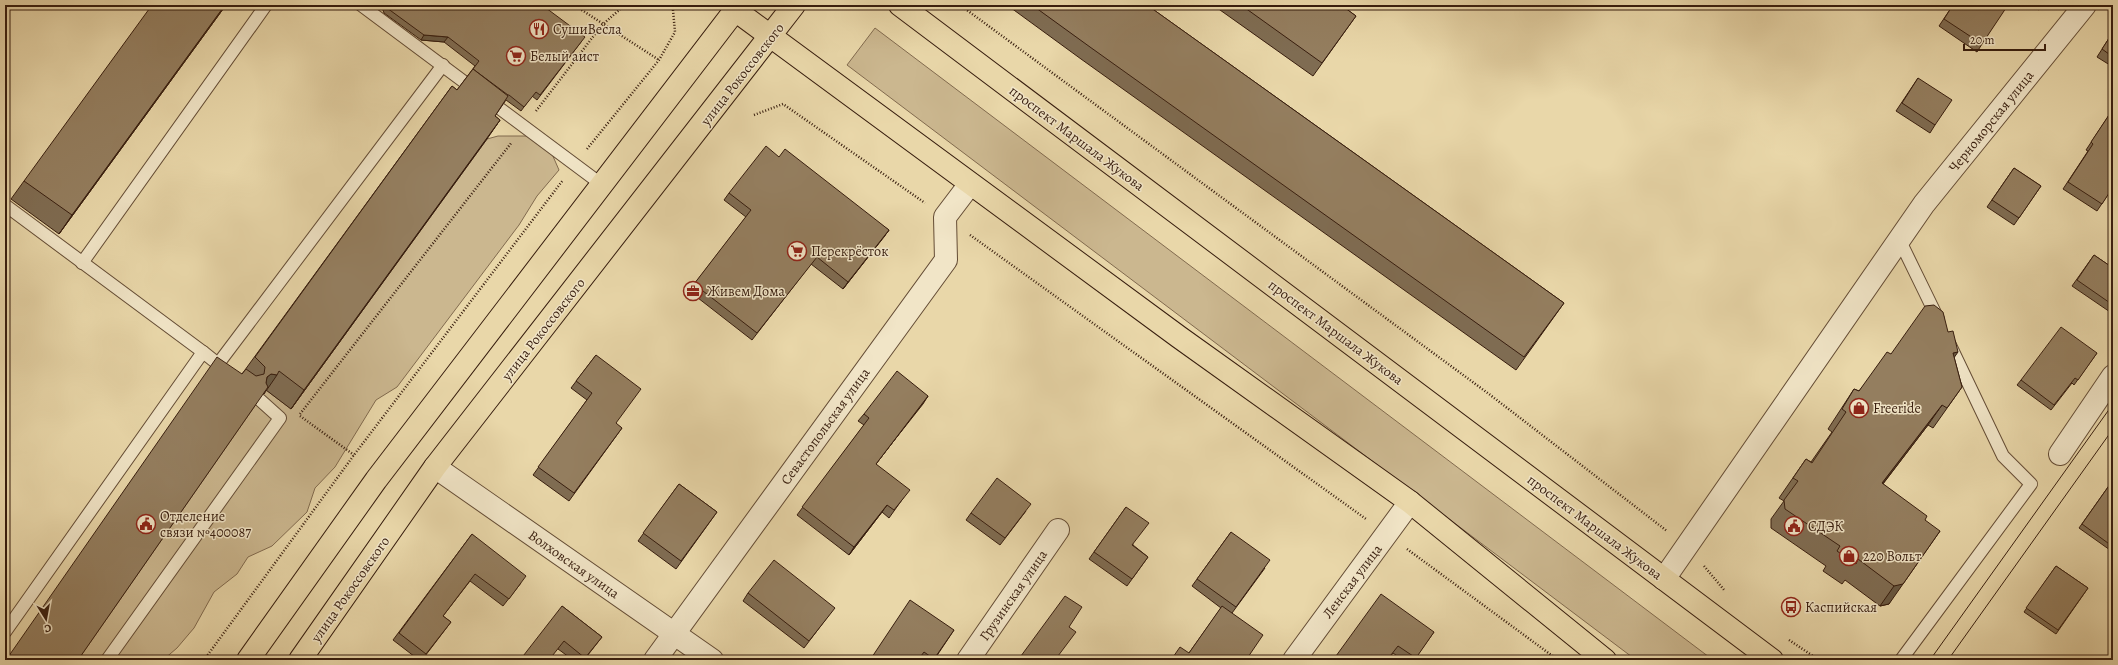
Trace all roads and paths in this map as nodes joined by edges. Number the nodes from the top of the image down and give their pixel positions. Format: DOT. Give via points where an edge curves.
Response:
graph roads {
  1 [pos="266,5"];
  2 [pos="361,5"];
  3 [pos="574,5"];
  4 [pos="625,5"];
  5 [pos="666,5"];
  6 [pos="794,5"];
  7 [pos="900,5"];
  8 [pos="960,5"];
  9 [pos="2085,5"];
  10 [pos="737,7"];
  11 [pos="602,25"];
  12 [pos="771,37"];
  13 [pos="659,60"];
  14 [pos="442,65"];
  15 [pos="754,115"];
  16 [pos="524,126"];
  17 [pos="575,163"];
  18 [pos="601,184"];
  19 [pos="970,184"];
  20 [pos="5,205"];
  21 [pos="945,217"];
  22 [pos="1899,239"];
  23 [pos="82,263"];
  24 [pos="203,352"];
  25 [pos="218,364"];
  26 [pos="229,374"];
  27 [pos="2113,376"];
  28 [pos="260,400"];
  29 [pos="299,415"];
  30 [pos="280,418"];
  31 [pos="2060,454"];
  32 [pos="354,456"];
  33 [pos="435,467"];
  34 [pos="1410,502"];
  35 [pos="1058,530"];
  36 [pos="1388,534"];
  37 [pos="1687,546"];
  38 [pos="1664,579"];
  39 [pos="1728,594"];
  40 [pos="5,632"];
  41 [pos="674,634"];
  42 [pos="1788,639"];
  43 [pos="107,660"];
  44 [pos="204,660"];
  45 [pos="248,660"];
  46 [pos="300,660"];
  47 [pos="655,660"];
  48 [pos="712,660"];
  49 [pos="968,660"];
  50 [pos="1294,660"];
  51 [pos="1558,660"];
  52 [pos="1605,660"];
  53 [pos="1772,660"];
  54 [pos="1819,660"];
  55 [pos="1901,660"];
  1 -- 23 [label="lane"];
  2 -- 14 [label="lane"];
  3 -- 11 [label="path"];
  4 -- 11 [label="path"];
  5 -- 13 [label="path" via="673,10 675,32"];
  6 -- 12 [label="highway, улица Рокоссовского"];
  7 -- 38 [label="highway, проспект Маршала Жукова"];
  8 -- 37 [label="path" via="1482,389"];
  9 -- 22 [label="street, Черноморская улица" via="1924,204"];
  10 -- 12 [label="highway"];
  10 -- 18 [label="highway"];
  11 -- 13 [label="path"];
  11 -- 16 [label="path"];
  12 -- 19 [label="highway"];
  12 -- 33 [label="highway, улица Рокоссовского"];
  13 -- 17 [label="path"];
  14 -- 16 [label="lane"];
  14 -- 25 [label="lane"];
  15 -- 21 [label="path" via="783,104"];
  16 -- 17 [label="lane"];
  16 -- 29 [label="path"];
  17 -- 18 [label="lane"];
  17 -- 32 [label="path"];
  18 -- 45 [label="highway" via="376,480"];
  19 -- 21 [label="street"];
  19 -- 34 [label="highway" via="1179,338"];
  20 -- 23 [label="lane"];
  21 -- 36 [label="path"];
  21 -- 41 [label="street, Севастопольская улица" via="946,260"];
  22 -- 37 [label="street, Черноморская улица"];
  22 -- 55 [label="lane" via="2003,456 2031,484"];
  23 -- 24 [label="lane"];
  24 -- 25 [label="lane"];
  24 -- 40 [label="lane"];
  25 -- 26 [label="lane"];
  27 -- 31 [label="street"];
  28 -- 30 [label="lane"];
  29 -- 30 [label="path"];
  29 -- 32 [label="path"];
  30 -- 43 [label="lane"];
  32 -- 44 [label="path"];
  33 -- 41 [label="street, Волховская улица"];
  33 -- 46 [label="highway, улица Рокоссовского"];
  34 -- 36 [label="street, Ленская улица"];
  34 -- 52 [label="highway"];
  35 -- 49 [label="street, Грузинская улица"];
  36 -- 50 [label="street, Ленская улица"];
  36 -- 51 [label="path"];
  37 -- 38 [label="street, Черноморская улица"];
  37 -- 39 [label="path"];
  38 -- 53 [label="highway, проспект Маршала Жукова"];
  41 -- 47 [label="street, Севастопольская улица"];
  41 -- 48 [label="street, Волховская улица"];
  42 -- 54 [label="path"];
}
